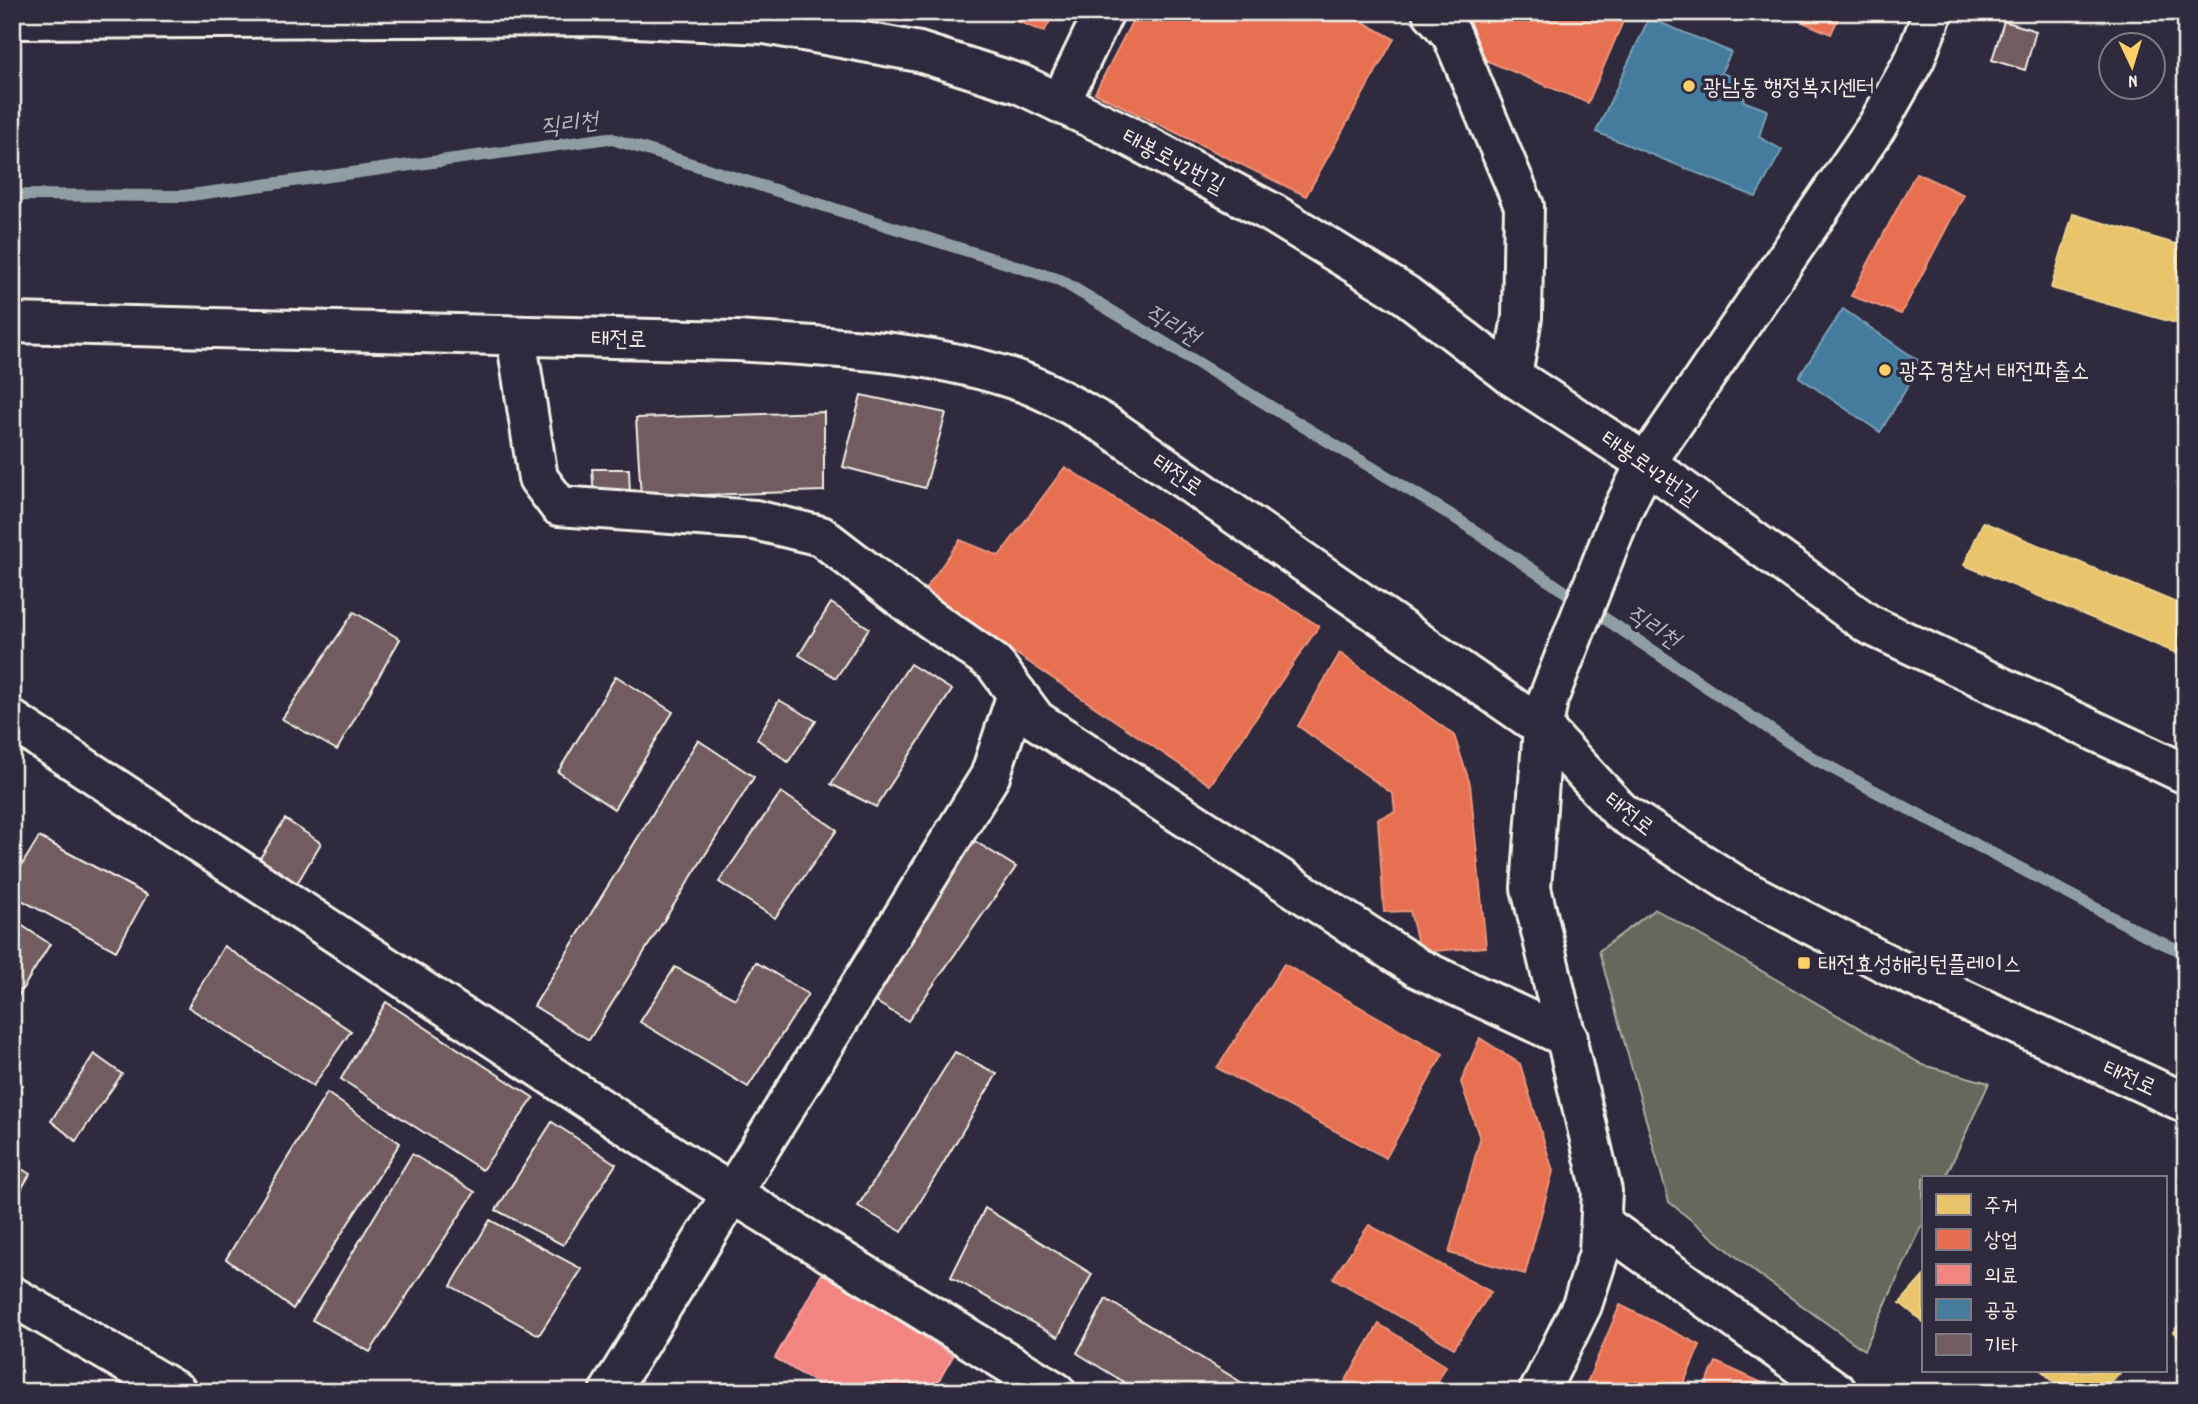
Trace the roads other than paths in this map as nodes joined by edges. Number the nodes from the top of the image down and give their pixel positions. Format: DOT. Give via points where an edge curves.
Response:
graph roads {
  1 [pos="1104,12"];
  2 [pos="1432,12"];
  3 [pos="1933,12"];
  4 [pos="12,19"];
  5 [pos="1060,103"];
  6 [pos="12,323"];
  7 [pos="516,336"];
  8 [pos="1512,376"];
  9 [pos="1646,463"];
  10 [pos="1017,694"];
  11 [pos="1546,714"];
  12 [pos="12,720"];
  13 [pos="2186,774"];
  14 [pos="1568,1038"];
  15 [pos="2186,1103"];
  16 [pos="733,1194"];
  17 [pos="1601,1223"];
  18 [pos="12,1296"];
  19 [pos="177,1392"];
  20 [pos="609,1392"];
  21 [pos="1056,1392"];
  22 [pos="1539,1392"];
  23 [pos="1837,1392"];
  1 -- 5 [label="street"];
  2 -- 8 [label="street" via="1452,35 1524,205 1522,317"];
  3 -- 9 [label="street" via="1914,59 1877,126"];
  4 -- 5 [label="street, 태봉로42번길" via="593,16 765,24 919,52 1020,84"];
  5 -- 8 [label="street, 태봉로42번길" via="1204,175 1335,249 1406,295"];
  6 -- 7 [label="street, 태전로"];
  7 -- 10 [label="street" via="538,478 559,506 755,520 821,536 994,663"];
  7 -- 11 [label="street, 태전로" via="821,346 931,359 1029,384 1106,425"];
  8 -- 9 [label="street, 태봉로42번길"];
  9 -- 11 [label="street" via="1623,509"];
  9 -- 13 [label="street, 태봉로42번길" via="1868,624"];
  10 -- 14 [label="street" via="1036,720 1418,968"];
  10 -- 16 [label="street" via="990,776"];
  11 -- 14 [label="street" via="1531,888"];
  11 -- 15 [label="street, 태전로" via="1621,812 1740,888 1893,967"];
  12 -- 16 [label="street"];
  14 -- 17 [label="street" via="1602,1191"];
  16 -- 20 [label="street"];
  16 -- 21 [label="street"];
  17 -- 22 [label="street" via="1599,1253 1582,1305"];
  17 -- 23 [label="street"];
  18 -- 19 [label="street"];
}
